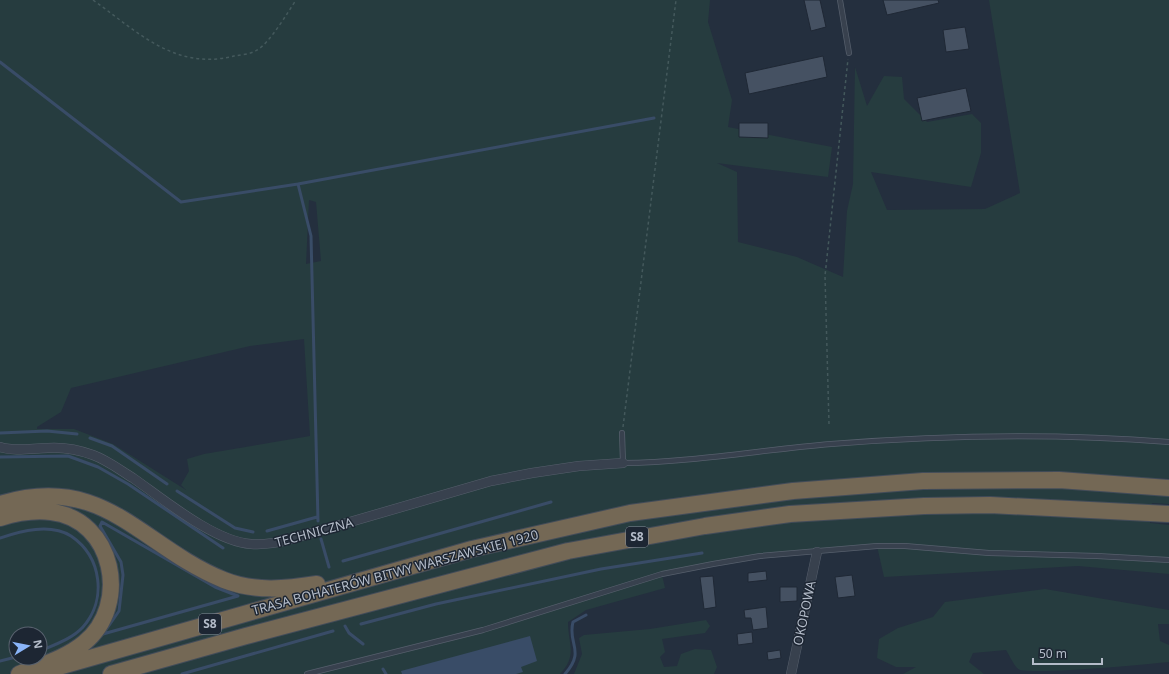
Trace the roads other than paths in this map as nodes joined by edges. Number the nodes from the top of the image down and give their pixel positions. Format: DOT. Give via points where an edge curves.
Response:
graph roads {
  1 [pos="840,0"];
  2 [pos="849,53"];
  3 [pos="622,433"];
  4 [pos="1169,442"];
  5 [pos="0,447"];
  6 [pos="623,463"];
  7 [pos="1154,487"];
  8 [pos="0,504"];
  9 [pos="1169,514"];
  10 [pos="0,518"];
  11 [pos="817,552"];
  12 [pos="1169,560"];
  13 [pos="386,573"];
  14 [pos="19,674"];
  15 [pos="34,674"];
  16 [pos="111,674"];
  17 [pos="307,674"];
  18 [pos="791,674"];
  1 -- 2 [label="lane"];
  3 -- 6 [label="lane"];
  4 -- 6 [label="lane" via="1108,437 933,438 829,444 675,461"];
  5 -- 6 [label="street, TECHNICZNA" via="72,449 95,456 210,530 250,544 288,540 498,480 579,466"];
  7 -- 13 [label="highway, TRASA BOHATERÓW BITWY WARSZAWSKIEJ 1920 / S8" via="1059,480 996,480 901,483 793,491 630,514 472,548"];
  8 -- 13 [label="highway" via="51,496 88,502 118,515 202,570 240,585 268,589 300,587"];
  9 -- 16 [label="highway, TRASA BOHATERÓW BITWY WARSZAWSKIEJ 1920 / S8" via="990,505 924,506 790,514 705,526 568,551"];
  10 -- 14 [label="highway" via="26,512 51,512 79,522 92,533 104,551 111,574 112,590 108,608 100,625 85,642 59,658"];
  11 -- 12 [label="lane" via="905,546 989,554"];
  11 -- 17 [label="lane" via="760,556 662,574 483,630"];
  11 -- 18 [label="street, OKOPOWA"];
  13 -- 15 [label="highway, TRASA BOHATERÓW BITWY WARSZAWSKIEJ 1920 / S8"];
}
